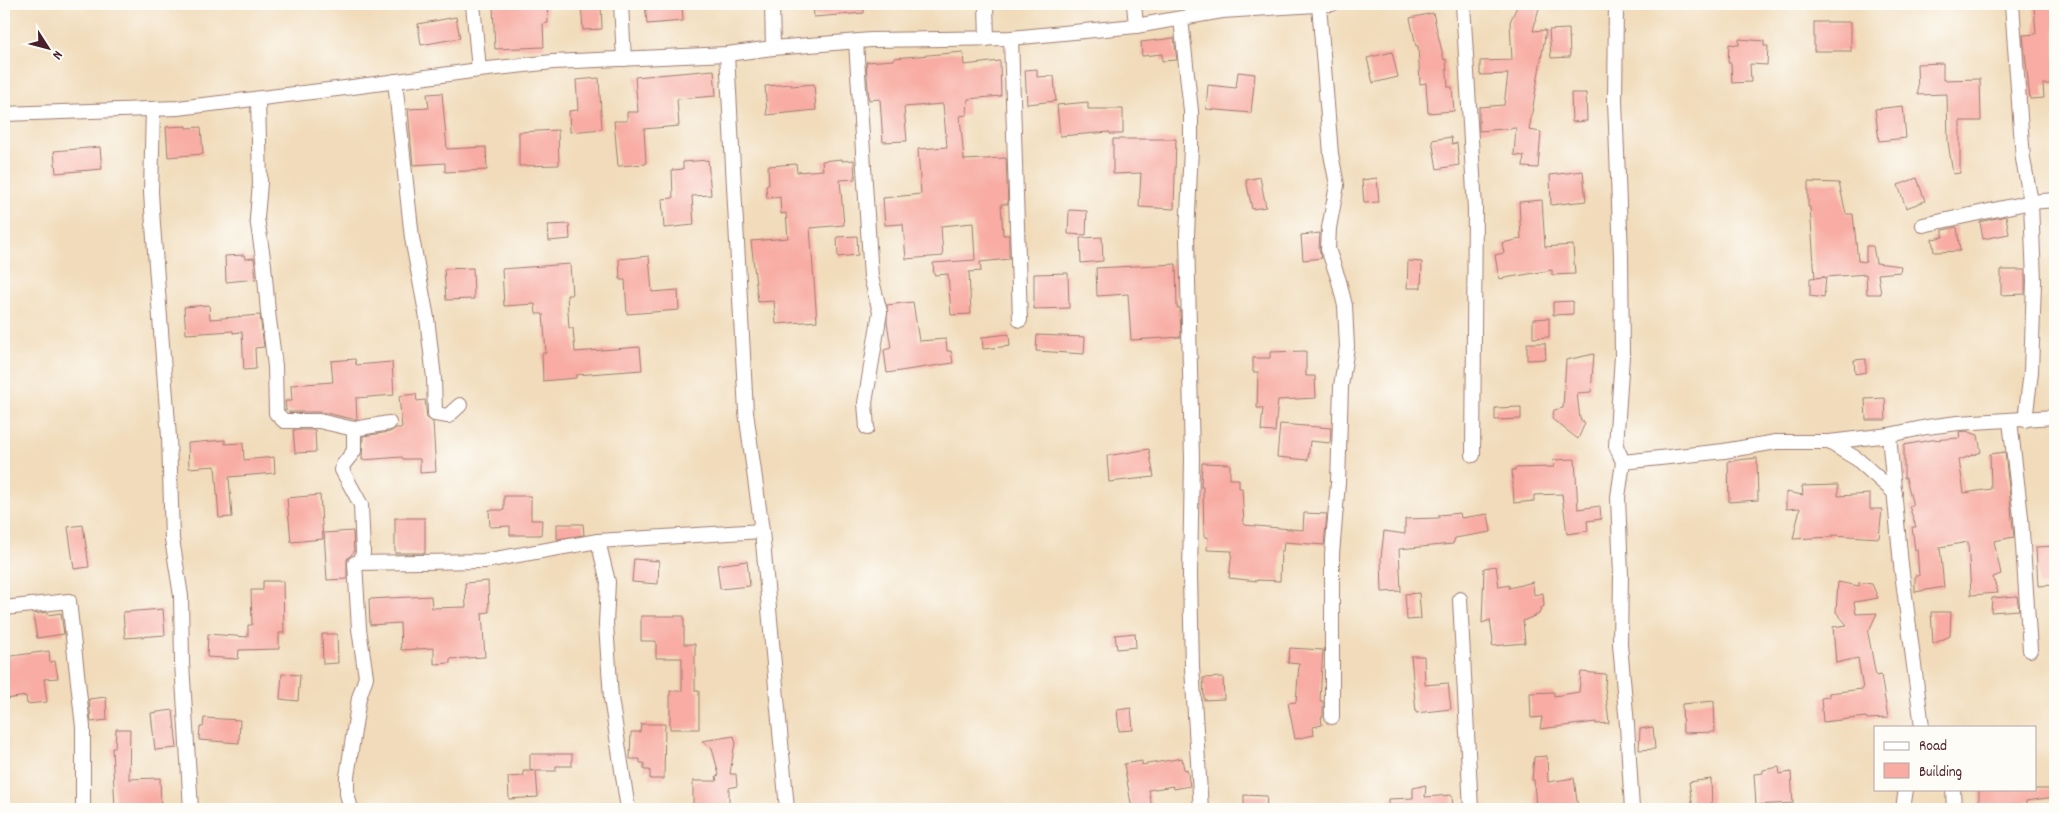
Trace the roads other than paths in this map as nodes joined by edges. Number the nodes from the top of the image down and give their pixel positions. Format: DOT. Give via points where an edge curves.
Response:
graph roads {
  1 [pos="473,4"];
  2 [pos="620,4"];
  3 [pos="772,4"];
  4 [pos="986,4"];
  5 [pos="1134,4"];
  6 [pos="1326,4"];
  7 [pos="1463,4"];
  8 [pos="1616,4"];
  9 [pos="2012,4"];
  10 [pos="1222,7"];
  11 [pos="1181,19"];
  12 [pos="1136,26"];
  13 [pos="1010,38"];
  14 [pos="987,39"];
  15 [pos="856,42"];
  16 [pos="773,48"];
  17 [pos="727,54"];
  18 [pos="624,59"];
  19 [pos="479,70"];
  20 [pos="395,80"];
  21 [pos="258,99"];
  22 [pos="153,109"];
  23 [pos="4,114"];
  24 [pos="2055,200"];
  25 [pos="2031,202"];
  26 [pos="1923,225"];
  27 [pos="1020,320"];
  28 [pos="460,405"];
  29 [pos="2055,417"];
  30 [pos="2025,420"];
  31 [pos="2010,421"];
  32 [pos="389,424"];
  33 [pos="867,428"];
  34 [pos="354,429"];
  35 [pos="1889,435"];
  36 [pos="1829,442"];
  37 [pos="1472,455"];
  38 [pos="1623,462"];
  39 [pos="1895,492"];
  40 [pos="762,531"];
  41 [pos="598,541"];
  42 [pos="360,563"];
  43 [pos="1460,598"];
  44 [pos="4,608"];
  45 [pos="2030,650"];
  46 [pos="1332,717"];
  47 [pos="1922,726"];
  48 [pos="1906,790"];
  49 [pos="1953,790"];
  50 [pos="83,809"];
  51 [pos="192,809"];
  52 [pos="351,809"];
  53 [pos="628,809"];
  54 [pos="787,809"];
  55 [pos="1201,809"];
  56 [pos="1470,809"];
  57 [pos="1632,809"];
  58 [pos="1903,809"];
  59 [pos="1954,809"];
  1 -- 19 [label="street"];
  2 -- 18 [label="street"];
  3 -- 16 [label="street"];
  4 -- 14 [label="street"];
  5 -- 12 [label="street"];
  6 -- 10 [label="street"];
  6 -- 46 [label="street" via="1330,154 1337,185 1328,249 1345,306 1347,347 1341,386 1332,554"];
  7 -- 37 [label="street" via="1475,209"];
  8 -- 38 [label="street" via="1614,101 1622,356 1616,446"];
  9 -- 25 [label="street" via="2023,159"];
  10 -- 11 [label="street"];
  11 -- 12 [label="street"];
  11 -- 55 [label="street" via="1191,111 1187,235 1192,460 1190,584"];
  12 -- 13 [label="street"];
  13 -- 14 [label="street"];
  13 -- 27 [label="street"];
  14 -- 15 [label="street"];
  15 -- 16 [label="street"];
  15 -- 33 [label="street" via="870,277 880,312 865,404"];
  16 -- 17 [label="street"];
  17 -- 18 [label="street"];
  17 -- 40 [label="street" via="746,412"];
  18 -- 19 [label="street"];
  19 -- 20 [label="street"];
  20 -- 21 [label="street"];
  20 -- 28 [label="street" via="412,238 427,318 434,408 436,414 448,416"];
  21 -- 22 [label="street"];
  21 -- 34 [label="street" via="260,183 257,218 275,366 276,413 284,420 319,421"];
  22 -- 23 [label="street"];
  22 -- 51 [label="street" via="151,192 169,437 172,539 181,596"];
  24 -- 25 [label="street"];
  25 -- 26 [label="street"];
  25 -- 30 [label="street" via="2033,343"];
  29 -- 30 [label="street"];
  30 -- 31 [label="street"];
  31 -- 35 [label="street" via="1950,424"];
  31 -- 45 [label="street" via="2021,517"];
  32 -- 34 [label="street"];
  34 -- 42 [label="street" via="354,451 342,470 361,504 363,553"];
  35 -- 36 [label="street"];
  35 -- 39 [label="street"];
  36 -- 38 [label="street" via="1776,442"];
  36 -- 39 [label="street" via="1857,459"];
  38 -- 57 [label="street" via="1618,497 1620,644"];
  39 -- 47 [label="street"];
  40 -- 41 [label="street"];
  40 -- 54 [label="street"];
  41 -- 42 [label="street" via="484,561"];
  41 -- 53 [label="street" via="608,582 606,624 611,698"];
  42 -- 52 [label="street" via="355,562 366,677 359,698 347,778 346,794"];
  43 -- 56 [label="street"];
  44 -- 50 [label="street" via="70,601 83,727"];
  48 -- 58 [label="street"];
  49 -- 59 [label="street"];
}
